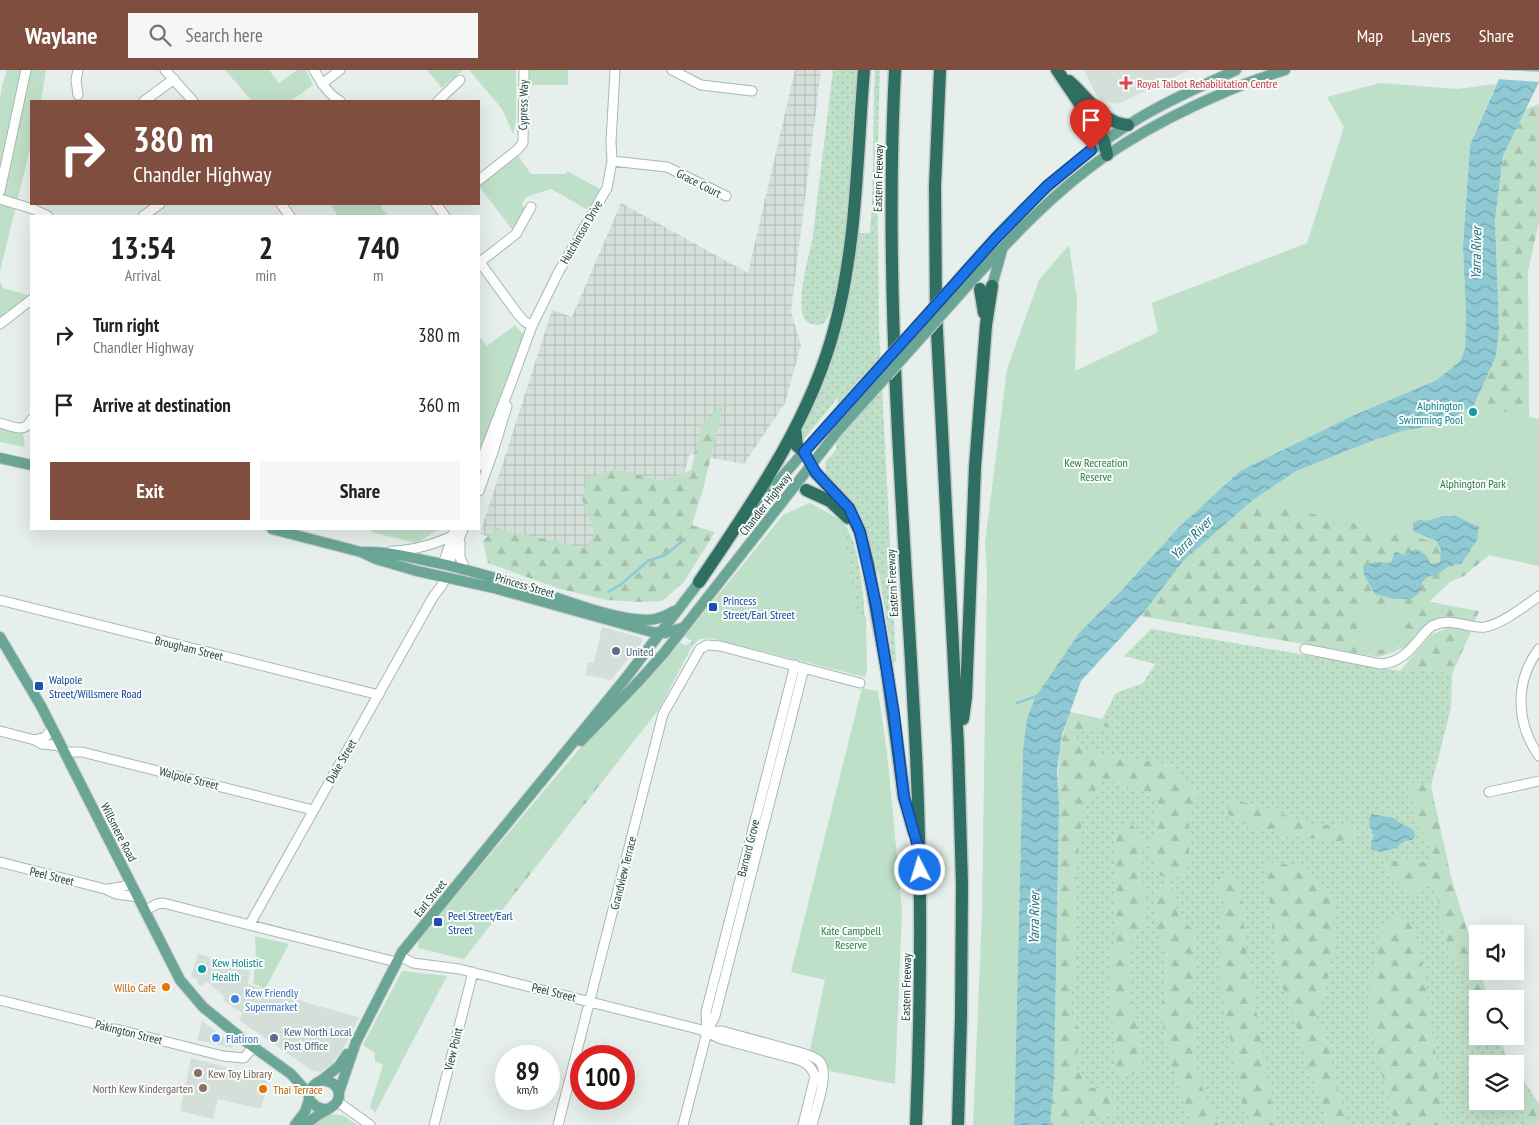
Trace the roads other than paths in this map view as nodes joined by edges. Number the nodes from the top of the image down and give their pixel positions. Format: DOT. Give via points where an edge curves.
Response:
graph roads {
  1 [pos="26,70"];
  2 [pos="78,70"];
  3 [pos="165,70"];
  4 [pos="314,70"];
  5 [pos="340,70"];
  6 [pos="524,70"];
  7 [pos="615,70"];
  8 [pos="672,70"];
  9 [pos="864,70"];
  10 [pos="895,70"];
  11 [pos="940,70"];
  12 [pos="1057,70"];
  13 [pos="1236,70"];
  14 [pos="1285,70"];
  15 [pos="174,79"];
  16 [pos="460,80"];
  17 [pos="322,84"];
  18 [pos="752,92"];
  19 [pos="78,95"];
  20 [pos="145,100"];
  21 [pos="192,100"];
  22 [pos="338,100"];
  23 [pos="439,100"];
  24 [pos="1128,125"];
  25 [pos="1104,141"];
  26 [pos="1107,155"];
  27 [pos="612,161"];
  28 [pos="480,179"];
  29 [pos="0,191"];
  30 [pos="726,196"];
  31 [pos="0,199"];
  32 [pos="159,205"];
  33 [pos="531,207"];
  34 [pos="46,215"];
  35 [pos="144,215"];
  36 [pos="1003,250"];
  37 [pos="480,261"];
  38 [pos="480,263"];
  39 [pos="978,283"];
  40 [pos="950,289"];
  41 [pos="30,301"];
  42 [pos="0,324"];
  43 [pos="532,326"];
  44 [pos="510,386"];
  45 [pos="30,421"];
  46 [pos="0,423"];
  47 [pos="795,428"];
  48 [pos="804,452"];
  49 [pos="0,458"];
  50 [pos="480,463"];
  51 [pos="30,465"];
  52 [pos="814,469"];
  53 [pos="480,488"];
  54 [pos="791,490"];
  55 [pos="806,490"];
  56 [pos="276,530"];
  57 [pos="458,531"];
  58 [pos="864,548"];
  59 [pos="382,551"];
  60 [pos="361,552"];
  61 [pos="446,565"];
  62 [pos="465,569"];
  63 [pos="442,576"];
  64 [pos="699,582"];
  65 [pos="1539,596"];
  66 [pos="0,600"];
  67 [pos="681,606"];
  68 [pos="683,627"];
  69 [pos="660,634"];
  70 [pos="0,637"];
  71 [pos="1305,649"];
  72 [pos="1539,649"];
  73 [pos="800,667"];
  74 [pos="860,683"];
  75 [pos="379,695"];
  76 [pos="52,729"];
  77 [pos="0,731"];
  78 [pos="35,740"];
  79 [pos="958,746"];
  80 [pos="62,749"];
  81 [pos="1539,756"];
  82 [pos="1539,781"];
  83 [pos="541,783"];
  84 [pos="1489,792"];
  85 [pos="313,810"];
  86 [pos="920,854"];
  87 [pos="0,862"];
  88 [pos="131,884"];
  89 [pos="105,889"];
  90 [pos="138,897"];
  91 [pos="144,911"];
  92 [pos="250,924"];
  93 [pos="398,959"];
  94 [pos="473,972"];
  95 [pos="0,1000"];
  96 [pos="590,1001"];
  97 [pos="229,1028"];
  98 [pos="707,1032"];
  99 [pos="356,1042"];
  100 [pos="253,1047"];
  101 [pos="319,1081"];
  102 [pos="309,1097"];
  103 [pos="338,1097"];
  104 [pos="327,1110"];
  105 [pos="295,1125"];
  106 [pos="305,1125"];
  107 [pos="370,1125"];
  108 [pos="434,1125"];
  109 [pos="558,1125"];
  110 [pos="683,1125"];
  111 [pos="803,1125"];
  112 [pos="812,1125"];
  113 [pos="916,1125"];
  114 [pos="958,1125"];
  1 -- 29 [label="street"];
  2 -- 19 [label="street"];
  3 -- 15 [label="street"];
  4 -- 17 [label="street"];
  5 -- 17 [label="street"];
  6 -- 28 [label="street, Cypress Way" via="523,143"];
  7 -- 27 [label="street, Hutchinson Drive"];
  8 -- 18 [label="street" via="701,84"];
  9 -- 47 [label="highway" via="845,277 826,355"];
  10 -- 86 [label="highway, Eastern Freeway" via="892,293"];
  11 -- 79 [label="highway" via="936,311"];
  12 -- 24 [label="highway" via="1110,120"];
  12 -- 25 [label="highway"];
  13 -- 24 [label="main road, Chandler Highway"];
  14 -- 26 [label="main road, Chandler Highway" via="1221,94"];
  15 -- 20 [label="street"];
  15 -- 21 [label="street"];
  16 -- 23 [label="street"];
  17 -- 22 [label="street"];
  24 -- 25 [label="main road, Chandler Highway"];
  25 -- 26 [label="highway"];
  25 -- 40 [label="main road, Chandler Highway" via="1047,186"];
  26 -- 36 [label="main road, Chandler Highway" via="1048,202"];
  27 -- 30 [label="street, Grace Court" via="667,167"];
  27 -- 43 [label="street, Hutchinson Drive" via="608,188 558,273"];
  31 -- 34 [label="street"];
  32 -- 35 [label="street"];
  33 -- 37 [label="street" via="516,234"];
  36 -- 39 [label="main road"];
  36 -- 39 [label="main road, Chandler Highway"];
  38 -- 43 [label="street" via="520,317"];
  39 -- 40 [label="main road"];
  39 -- 52 [label="main road, Chandler Highway, bridge" via="837,432"];
  39 -- 79 [label="highway" via="986,325 975,467 966,696"];
  40 -- 48 [label="main road, Chandler Highway, bridge"];
  41 -- 42 [label="street"];
  43 -- 44 [label="street, Hutchinson Drive"];
  44 -- 50 [label="street, Hutchinson Drive"];
  44 -- 53 [label="street, Hutchinson Drive" via="501,428"];
  45 -- 46 [label="street" via="25,428"];
  47 -- 48 [label="highway" via="797,446"];
  47 -- 64 [label="highway" via="754,499"];
  48 -- 52 [label="main road"];
  48 -- 64 [label="main road, Chandler Highway"];
  49 -- 51 [label="main road"];
  52 -- 54 [label="main road, Chandler Highway"];
  52 -- 58 [label="highway" via="849,508"];
  54 -- 55 [label="main road"];
  54 -- 68 [label="main road, Chandler Highway"];
  55 -- 58 [label="highway" via="840,509"];
  56 -- 60 [label="main road, Princess Street"];
  57 -- 59 [label="street" via="440,541 410,549"];
  57 -- 61 [label="street"];
  57 -- 62 [label="street" via="460,557"];
  58 -- 86 [label="highway" via="887,671 904,797"];
  59 -- 60 [label="main road, Princess Street"];
  59 -- 61 [label="main road, Princess Street"];
  60 -- 63 [label="main road, Princess Street"];
  61 -- 62 [label="main road, Princess Street"];
  61 -- 63 [label="main road"];
  62 -- 67 [label="main road, Princess Street" via="625,617 658,618"];
  63 -- 69 [label="main road, Princess Street"];
  63 -- 75 [label="street, Duke Street" via="442,586"];
  64 -- 67 [label="main road, Chandler Highway"];
  65 -- 71 [label="street" via="1486,627 1445,622 1430,627 1414,646 1391,663 1381,664"];
  66 -- 75 [label="street, Brougham Street"];
  67 -- 69 [label="main road, Chandler Highway"];
  68 -- 69 [label="main road"];
  68 -- 83 [label="main road, Earl Street" via="640,680"];
  69 -- 83 [label="main road, Earl Street"];
  70 -- 76 [label="main road, Willsmere Road" via="28,681"];
  72 -- 81 [label="street" via="1525,673 1520,700 1522,720"];
  73 -- 74 [label="street"];
  73 -- 96 [label="street, Grandview Terrace" via="720,646 707,645 700,649 663,714"];
  73 -- 98 [label="street, Barnard Grove" via="716,1016"];
  75 -- 85 [label="street, Duke Street"];
  76 -- 78 [label="street"];
  76 -- 80 [label="main road, Willsmere Road"];
  77 -- 78 [label="street, Walpole Street"];
  78 -- 80 [label="street, Walpole Street"];
  79 -- 114 [label="highway" via="962,885"];
  80 -- 85 [label="street, Walpole Street"];
  80 -- 88 [label="main road, Willsmere Road"];
  82 -- 84 [label="street"];
  83 -- 93 [label="main road, Earl Street"];
  85 -- 92 [label="street, Duke Street"];
  86 -- 113 [label="highway, Eastern Freeway"];
  87 -- 89 [label="street, Peel Street"];
  88 -- 89 [label="street, Peel Street"];
  88 -- 90 [label="main road, Willsmere Road"];
  89 -- 90 [label="street, Peel Street"];
  90 -- 91 [label="main road, Willsmere Road"];
  91 -- 92 [label="street, Peel Street" via="163,903"];
  91 -- 97 [label="main road, Willsmere Road" via="180,980 203,1007"];
  92 -- 93 [label="street, Peel Street"];
  93 -- 94 [label="street, Peel Street"];
  93 -- 99 [label="main road, Earl Street"];
  94 -- 96 [label="street, Peel Street"];
  94 -- 108 [label="street, View Point"];
  95 -- 100 [label="street, Pakington Street" via="223,1056 244,1058"];
  96 -- 98 [label="street, Peel Street"];
  96 -- 109 [label="street, Grandview Terrace"];
  97 -- 100 [label="main road, Willsmere Road"];
  97 -- 101 [label="main road, Willsmere Road" via="298,1074"];
  98 -- 110 [label="street, Barnard Grove"];
  98 -- 111 [label="street, Peel Street" via="807,1064 815,1076"];
  98 -- 112 [label="street, Peel Street" via="722,1032 813,1057 822,1063 824,1073"];
  99 -- 101 [label="main road, Earl Street" via="339,1066"];
  99 -- 103 [label="main road, Earl Street"];
  100 -- 102 [label="main road, Willsmere Road" via="291,1074"];
  101 -- 102 [label="main road" via="312,1086"];
  101 -- 103 [label="main road" via="333,1083"];
  102 -- 104 [label="main road" via="317,1107"];
  102 -- 105 [label="main road" via="305,1112"];
  103 -- 104 [label="main road" via="332,1108"];
  103 -- 107 [label="street"];
  104 -- 106 [label="main road"];
}
